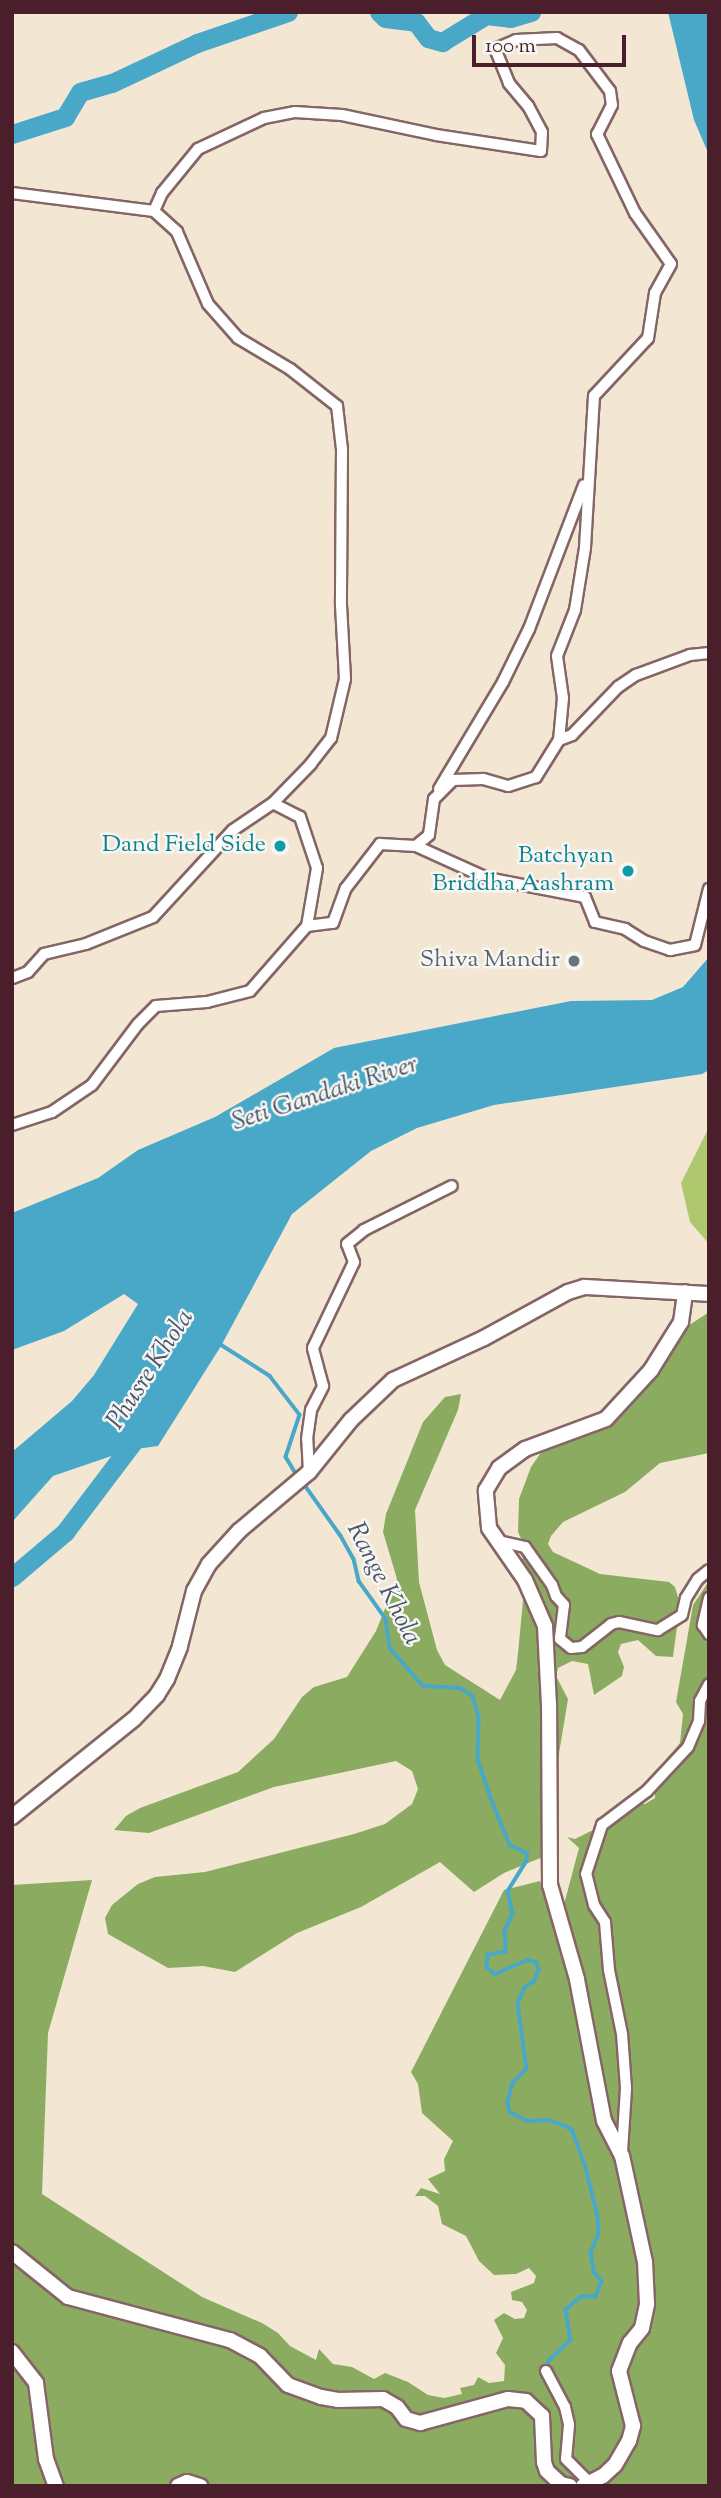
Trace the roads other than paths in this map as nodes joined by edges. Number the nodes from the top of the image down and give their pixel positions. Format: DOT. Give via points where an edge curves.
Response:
graph roads {
  1 [pos="12,194"];
  2 [pos="154,211"];
  3 [pos="588,474"];
  4 [pos="709,653"];
  5 [pos="559,740"];
  6 [pos="434,799"];
  7 [pos="273,803"];
  8 [pos="416,846"];
  9 [pos="709,888"];
  10 [pos="307,926"];
  11 [pos="12,978"];
  12 [pos="12,1125"];
  13 [pos="452,1186"];
  14 [pos="685,1292"];
  15 [pos="709,1294"];
  16 [pos="309,1472"];
  17 [pos="499,1541"];
  18 [pos="709,1570"];
  19 [pos="709,1598"];
  20 [pos="709,1634"];
  21 [pos="709,1684"];
  22 [pos="12,1817"];
  23 [pos="622,2156"];
  24 [pos="12,2252"];
  25 [pos="12,2352"];
  26 [pos="546,2371"];
  27 [pos="566,2485"];
  28 [pos="587,2485"];
  29 [pos="56,2486"];
  30 [pos="178,2486"];
  31 [pos="200,2486"];
  1 -- 2 [label="street"];
  2 -- 3 [label="street" via="162,193 198,149 264,118 295,112 342,115 541,151 542,132 509,83 495,49 516,40 556,38 579,50 610,91 612,105 597,134 601,147 635,213 671,264 655,293 648,338 594,396"];
  2 -- 7 [label="street" via="177,232 208,304 237,338 290,369 337,406 342,449 345,679 331,738"];
  3 -- 5 [label="street" via="585,548 577,598 557,656 563,698"];
  3 -- 6 [label="street" via="529,629"];
  4 -- 5 [label="street" via="636,675 618,687 572,735"];
  5 -- 6 [label="street" via="536,777 508,786 483,779 453,780"];
  6 -- 8 [label="street" via="429,835"];
  7 -- 10 [label="street" via="300,817 317,868"];
  7 -- 11 [label="street" via="233,830 153,917 86,944 44,954 28,972"];
  8 -- 9 [label="street" via="487,878 585,897 595,922 625,929 670,950 695,945"];
  8 -- 10 [label="street" via="380,844 346,888 333,923"];
  10 -- 12 [label="street" via="250,991 207,1002 156,1006 92,1085 52,1112"];
  13 -- 16 [label="street" via="364,1230 347,1244 354,1262 313,1348 323,1386 311,1410"];
  14 -- 15 [label="main road"];
  14 -- 16 [label="main road" via="600,1287 568,1292 393,1380 351,1420"];
  14 -- 17 [label="main road" via="681,1322 657,1360 606,1419 525,1449 499,1468 486,1490 485,1510 489,1528"];
  16 -- 22 [label="main road" via="239,1531 209,1564 194,1591 180,1646 157,1695 134,1719"];
  17 -- 18 [label="street" via="525,1548 552,1585 564,1605 560,1639 571,1648 582,1647 619,1622 658,1630 682,1615 686,1598"];
  17 -- 23 [label="main road" via="525,1580 545,1626 550,1885 577,1979 604,2121"];
  19 -- 20 [label="street" via="703,1625"];
  21 -- 23 [label="street" via="688,1747 647,1791 601,1825 586,1874 594,1905 605,1922 622,2034 626,2088"];
  23 -- 28 [label="main road" via="645,2262 647,2304 642,2328 619,2371 633,2426 629,2441 615,2465"];
  24 -- 27 [label="main road" via="68,2297 230,2340 260,2356 288,2385 321,2397 383,2399 406,2419 420,2423 508,2399 526,2401 542,2416 547,2471"];
  25 -- 29 [label="main road" via="36,2382 46,2459"];
  26 -- 28 [label="street" via="567,2416 566,2459"];
  30 -- 31 [label="main road" via="187,2482"];
}
